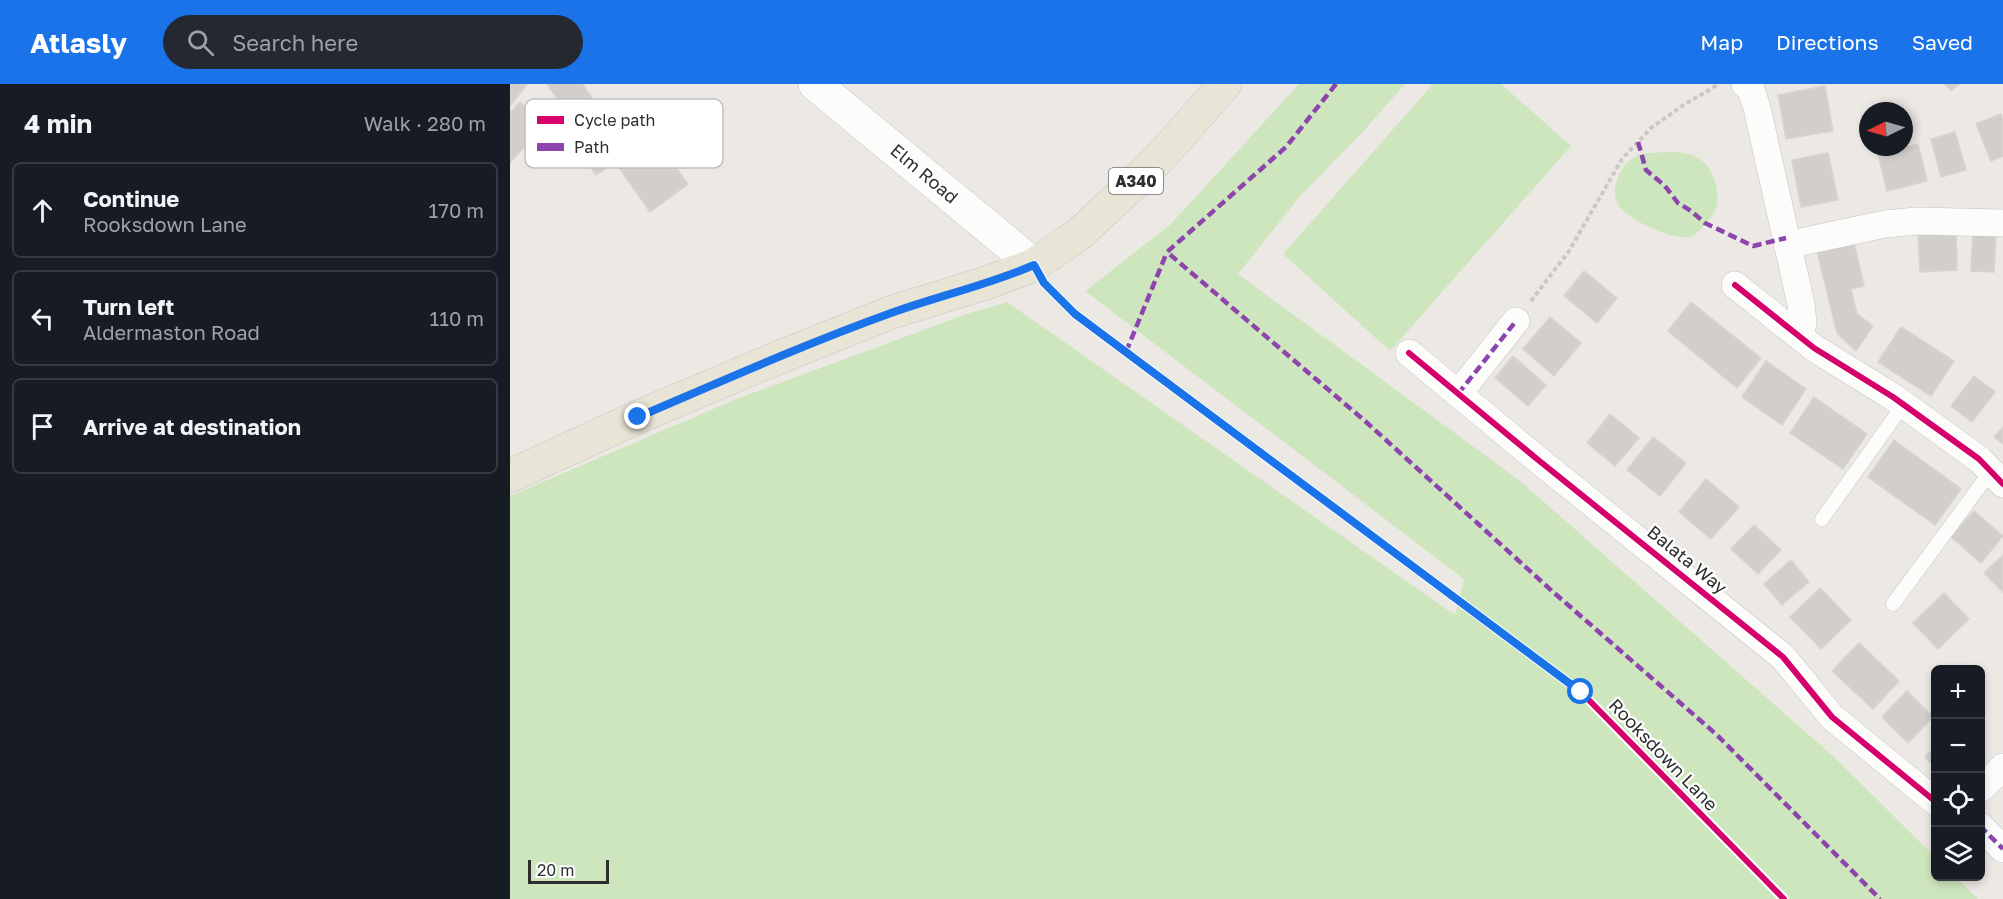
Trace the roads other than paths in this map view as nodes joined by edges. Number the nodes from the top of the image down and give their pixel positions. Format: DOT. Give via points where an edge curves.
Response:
graph roads {
  1 [pos="815,84"];
  2 [pos="1225,84"];
  3 [pos="1745,84"];
  4 [pos="2003,223"];
  5 [pos="1787,245"];
  6 [pos="1034,265"];
  7 [pos="1735,285"];
  8 [pos="1516,321"];
  9 [pos="1800,336"];
  10 [pos="1409,353"];
  11 [pos="1458,394"];
  12 [pos="1904,404"];
  13 [pos="510,476"];
  14 [pos="1997,477"];
  15 [pos="1822,519"];
  16 [pos="1893,604"];
  17 [pos="2003,767"];
  18 [pos="1985,784"];
  19 [pos="1931,799"];
  20 [pos="1981,827"];
  21 [pos="2003,849"];
  1 -- 6 [label="street, Elm Road"];
  2 -- 6 [label="main road, A340" via="1132,185 1078,234"];
  3 -- 5 [label="street" via="1757,108"];
  4 -- 5 [label="street" via="1885,224"];
  5 -- 9 [label="street" via="1801,304"];
  6 -- 13 [label="main road, A340" via="892,312 814,343"];
  7 -- 9 [label="street"];
  8 -- 11 [label="street"];
  9 -- 12 [label="street"];
  10 -- 11 [label="street, Balata Way"];
  11 -- 19 [label="street, Balata Way" via="1783,657 1832,717"];
  12 -- 14 [label="street" via="1979,459"];
  12 -- 15 [label="lane"];
  14 -- 16 [label="lane"];
  17 -- 18 [label="street"];
  20 -- 21 [label="street"];
}
